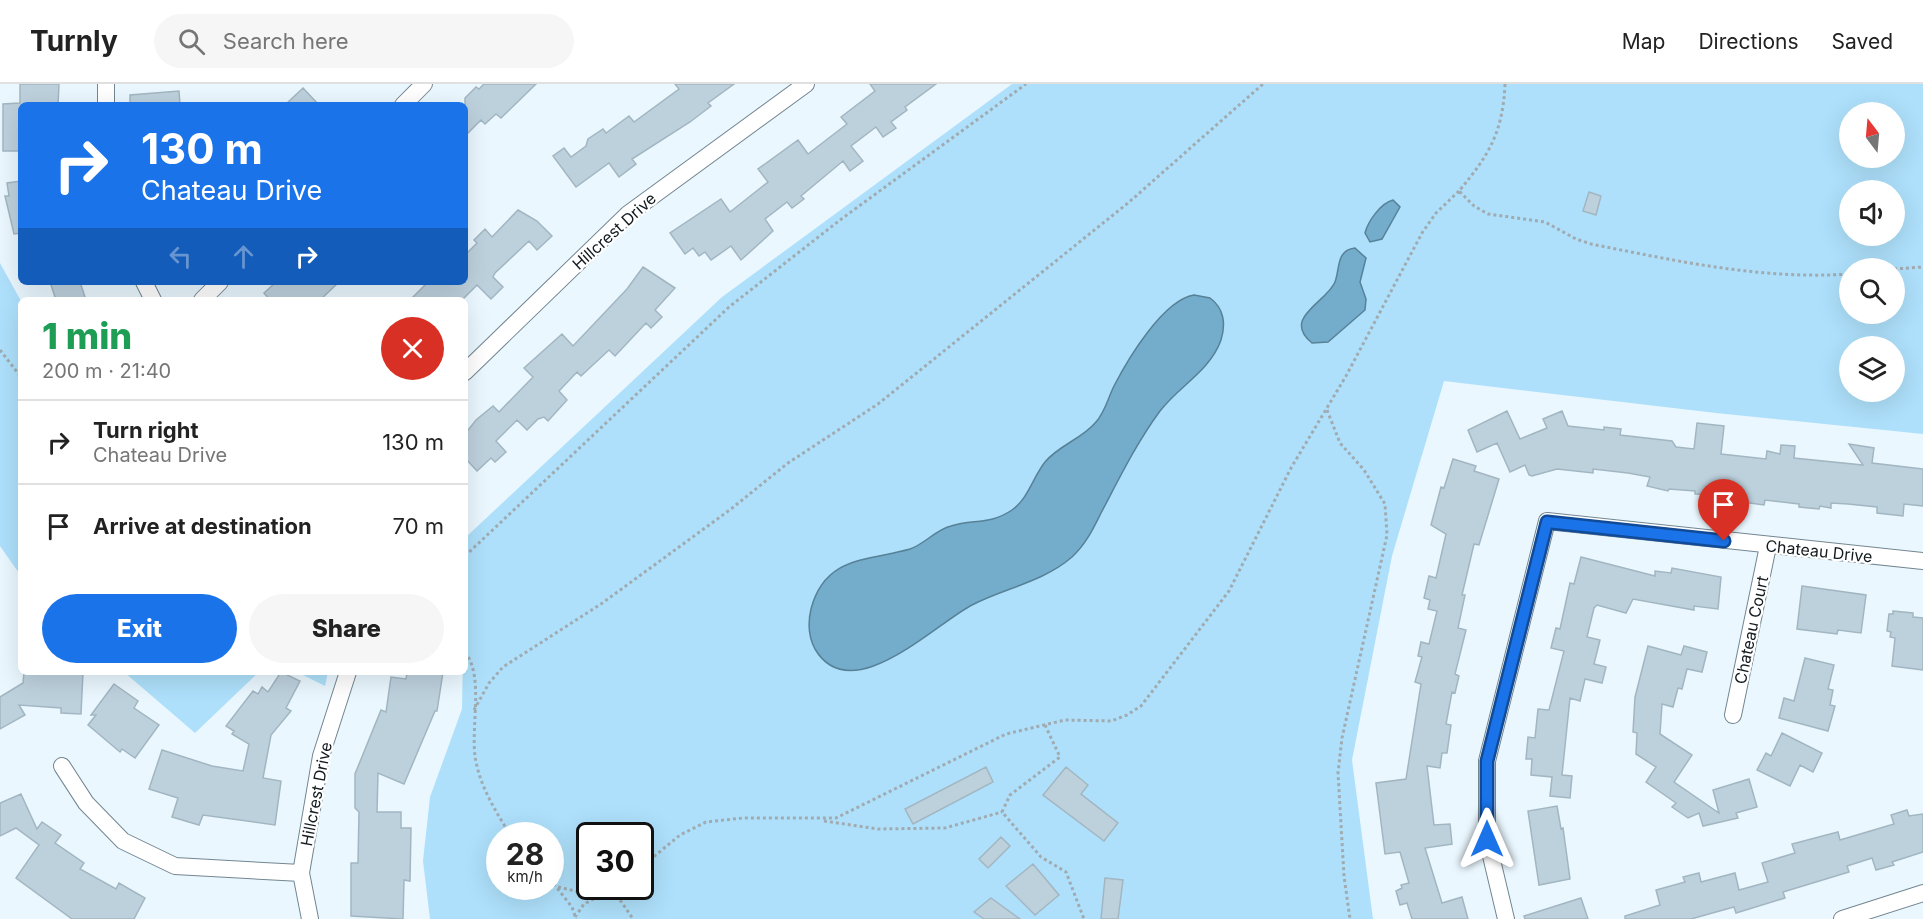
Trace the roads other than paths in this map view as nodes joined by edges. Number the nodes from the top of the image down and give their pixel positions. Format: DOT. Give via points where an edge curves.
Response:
graph roads {
  1 [pos="106,84"];
  2 [pos="424,84"];
  3 [pos="806,84"];
  4 [pos="106,102"];
  5 [pos="406,102"];
  6 [pos="217,285"];
  7 [pos="205,297"];
  8 [pos="468,369"];
  9 [pos="1768,546"];
  10 [pos="1923,561"];
  11 [pos="347,675"];
  12 [pos="1734,715"];
  13 [pos="63,766"];
  14 [pos="301,873"];
  15 [pos="1923,894"];
  16 [pos="310,919"];
  17 [pos="1506,919"];
  18 [pos="1842,919"];
  1 -- 4 [label="street"];
  2 -- 5 [label="street"];
  3 -- 8 [label="street, Hillcrest Drive" via="628,214"];
  6 -- 7 [label="street"];
  9 -- 10 [label="street, Chateau Drive"];
  9 -- 12 [label="street, Chateau Court"];
  9 -- 17 [label="street, Chateau Drive" via="1547,522 1487,761 1487,839"];
  11 -- 14 [label="street, Hillcrest Drive" via="321,756"];
  13 -- 14 [label="street" via="86,803 123,841 175,866"];
  14 -- 16 [label="street, Hillcrest Drive"];
  15 -- 18 [label="street"];
}
